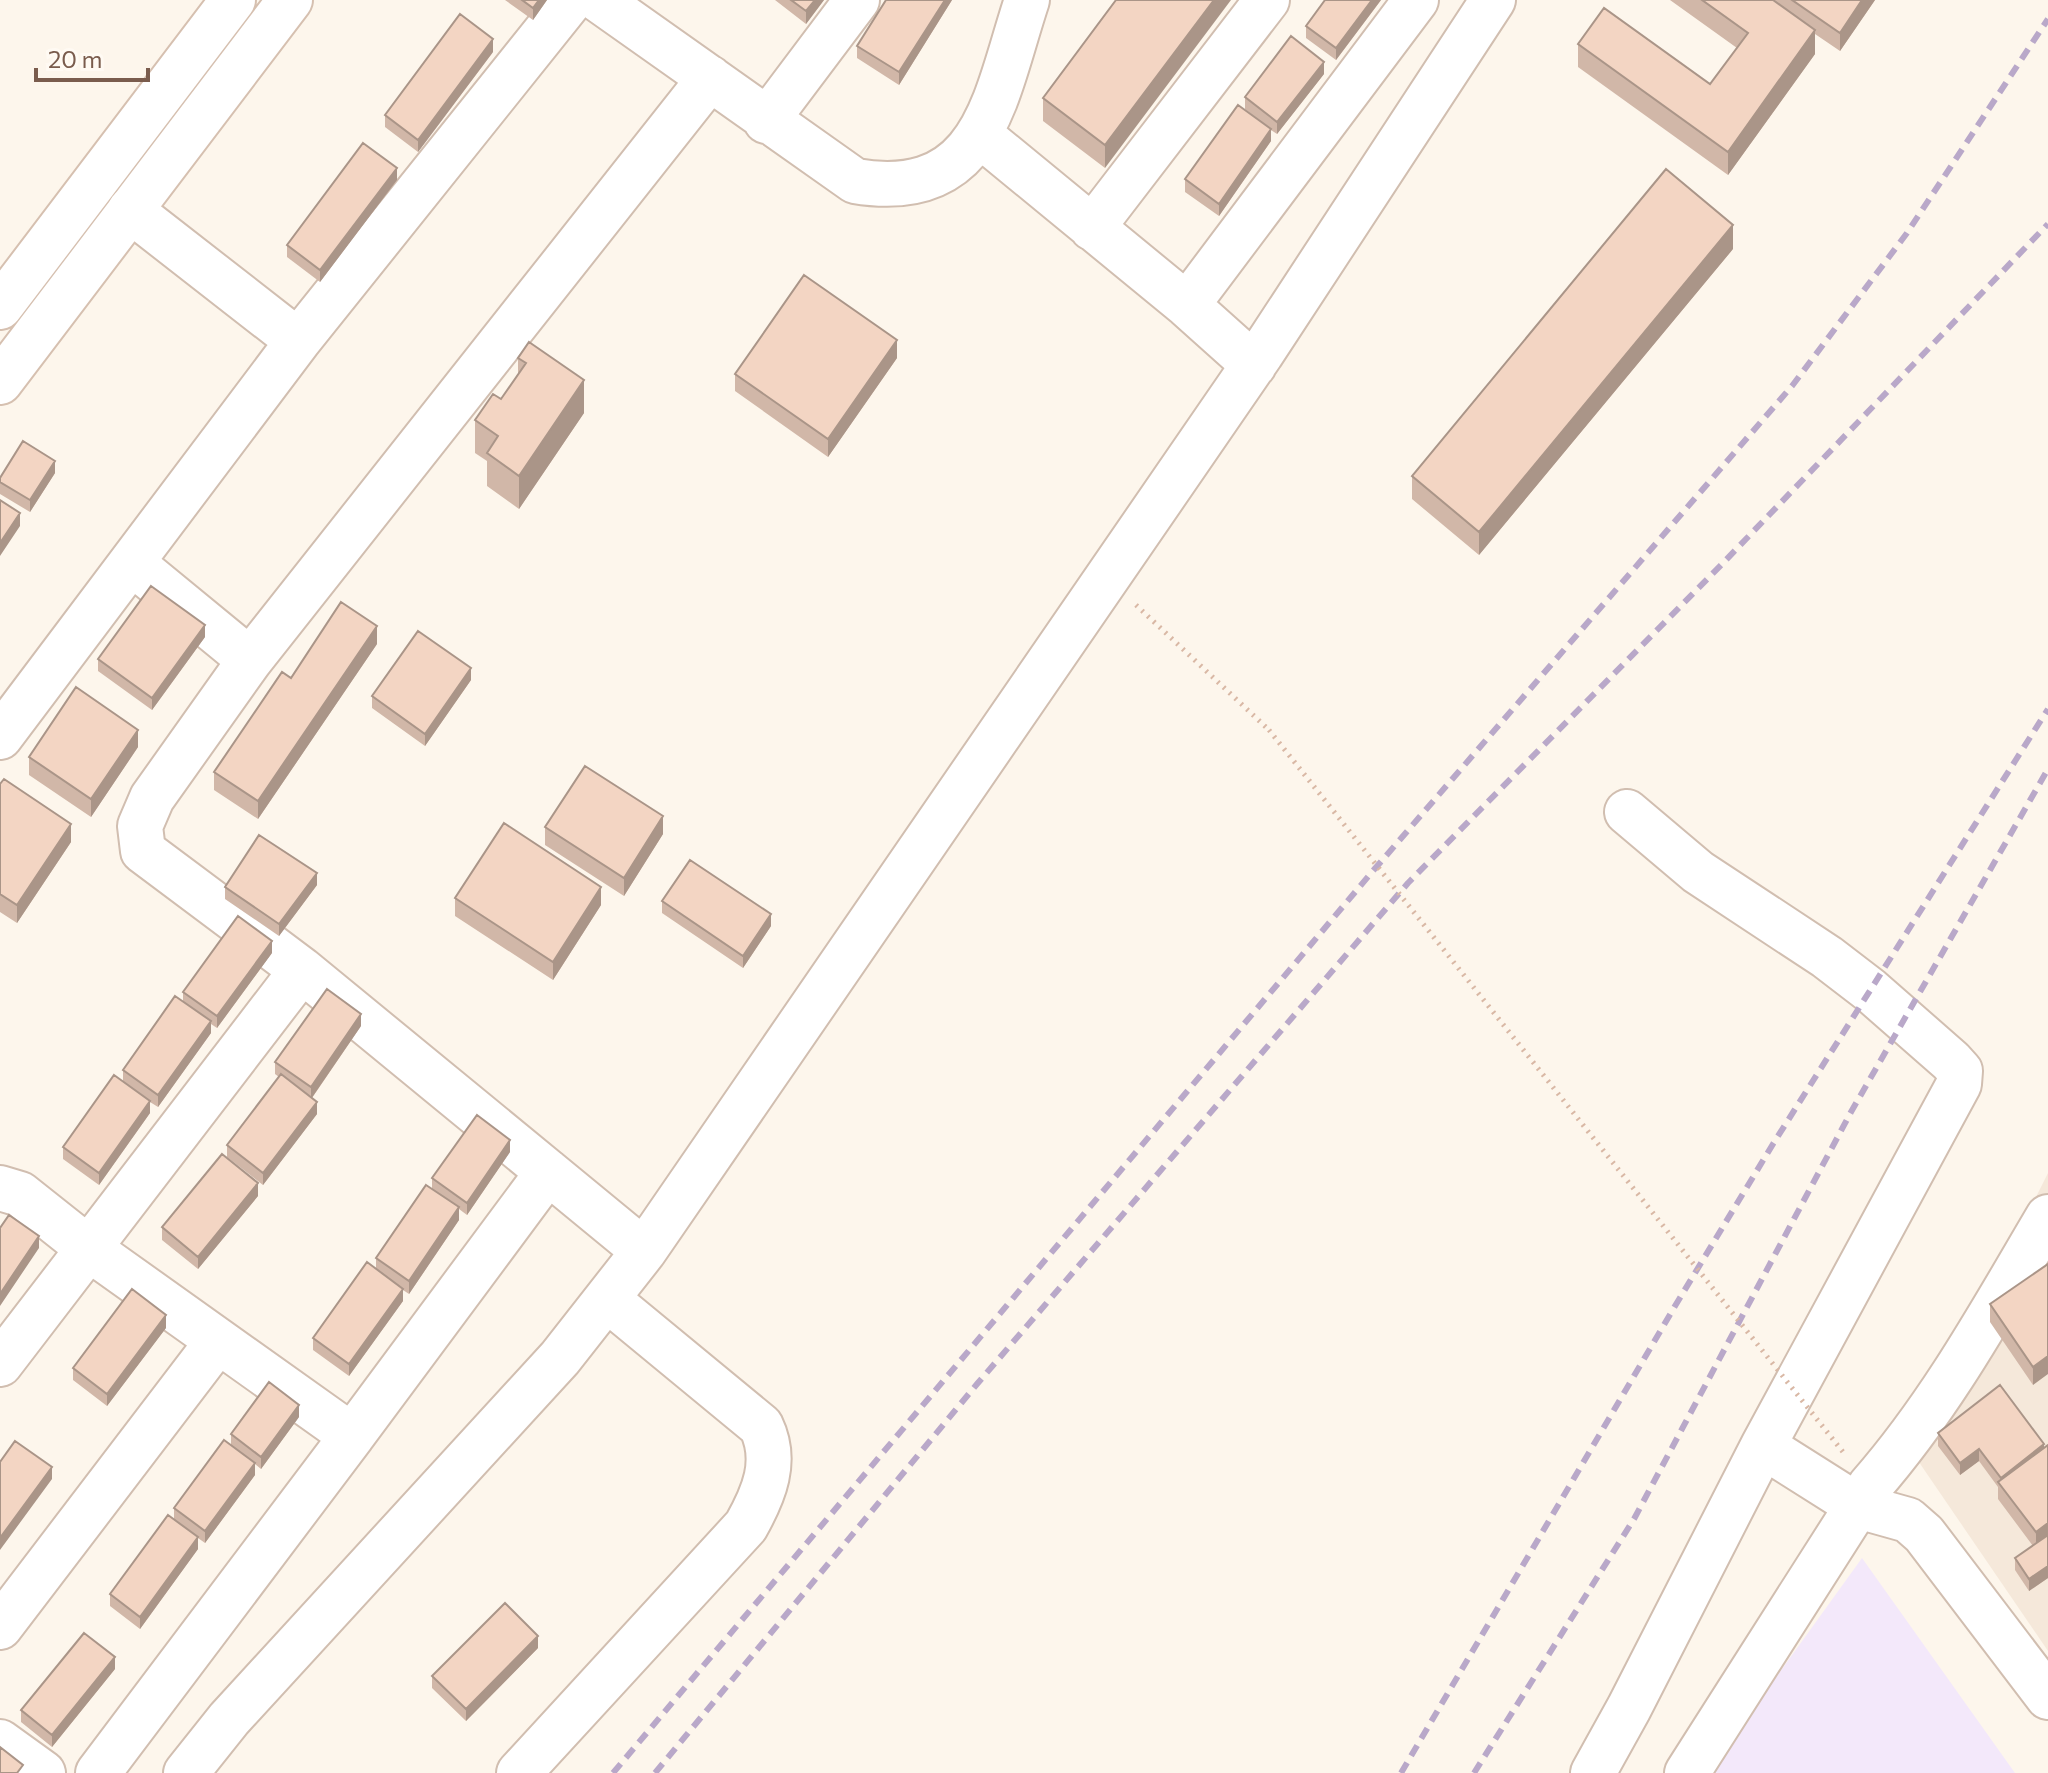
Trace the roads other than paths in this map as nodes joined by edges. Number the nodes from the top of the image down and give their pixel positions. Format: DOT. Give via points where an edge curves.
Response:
graph roads {
  1 [pos="233,0"];
  2 [pos="290,0"];
  3 [pos="571,0"];
  4 [pos="599,0"];
  5 [pos="857,0"];
  6 [pos="1027,0"];
  7 [pos="1267,0"];
  8 [pos="1416,0"];
  9 [pos="1493,0"];
  10 [pos="710,78"];
  11 [pos="766,121"];
  12 [pos="980,135"];
  13 [pos="130,210"];
  14 [pos="1092,228"];
  15 [pos="1187,305"];
  16 [pos="0,307"];
  17 [pos="298,341"];
  18 [pos="1254,365"];
  19 [pos="0,382"];
  20 [pos="132,563"];
  21 [pos="250,660"];
  22 [pos="0,737"];
  23 [pos="1627,812"];
  24 [pos="302,970"];
  25 [pos="548,1172"];
  26 [pos="0,1188"];
  27 [pos="2048,1217"];
  28 [pos="88,1248"];
  29 [pos="644,1251"];
  30 [pos="607,1299"];
  31 [pos="218,1341"];
  32 [pos="0,1364"];
  33 [pos="352,1436"];
  34 [pos="1763,1446"];
  35 [pos="1858,1506"];
  36 [pos="0,1627"];
  37 [pos="2048,1697"];
  38 [pos="0,1742"];
  39 [pos="43,1773"];
  40 [pos="98,1773"];
  41 [pos="186,1773"];
  42 [pos="519,1773"];
  43 [pos="1593,1773"];
  44 [pos="1687,1773"];
  1 -- 16 [label="street"];
  2 -- 13 [label="street"];
  3 -- 17 [label="street"];
  4 -- 10 [label="street"];
  5 -- 11 [label="street"];
  6 -- 12 [label="street"];
  7 -- 14 [label="street"];
  8 -- 15 [label="street"];
  9 -- 18 [label="street"];
  10 -- 11 [label="street"];
  10 -- 21 [label="street"];
  11 -- 12 [label="street" via="855,181 876,185 921,182 959,162"];
  12 -- 14 [label="street"];
  13 -- 17 [label="street"];
  13 -- 19 [label="street"];
  14 -- 15 [label="street"];
  15 -- 18 [label="street"];
  17 -- 20 [label="street"];
  18 -- 29 [label="street"];
  20 -- 21 [label="street"];
  20 -- 22 [label="street"];
  21 -- 24 [label="street" via="152,798 140,826 143,851"];
  23 -- 34 [label="street" via="1698,872 1870,990 1960,1071 1959,1084"];
  24 -- 25 [label="street"];
  24 -- 28 [label="street"];
  25 -- 29 [label="street"];
  25 -- 33 [label="street"];
  26 -- 28 [label="street" via="20,1194"];
  27 -- 35 [label="street" via="1962,1363"];
  28 -- 31 [label="street"];
  28 -- 32 [label="street"];
  29 -- 30 [label="street"];
  30 -- 41 [label="street" via="560,1358 229,1719"];
  30 -- 42 [label="street" via="761,1426 770,1466 746,1526"];
  31 -- 33 [label="street"];
  31 -- 36 [label="street"];
  33 -- 40 [label="street"];
  34 -- 35 [label="street"];
  34 -- 43 [label="street"];
  35 -- 37 [label="street" via="1908,1520 1924,1534"];
  35 -- 44 [label="street"];
  38 -- 39 [label="street"];
}
